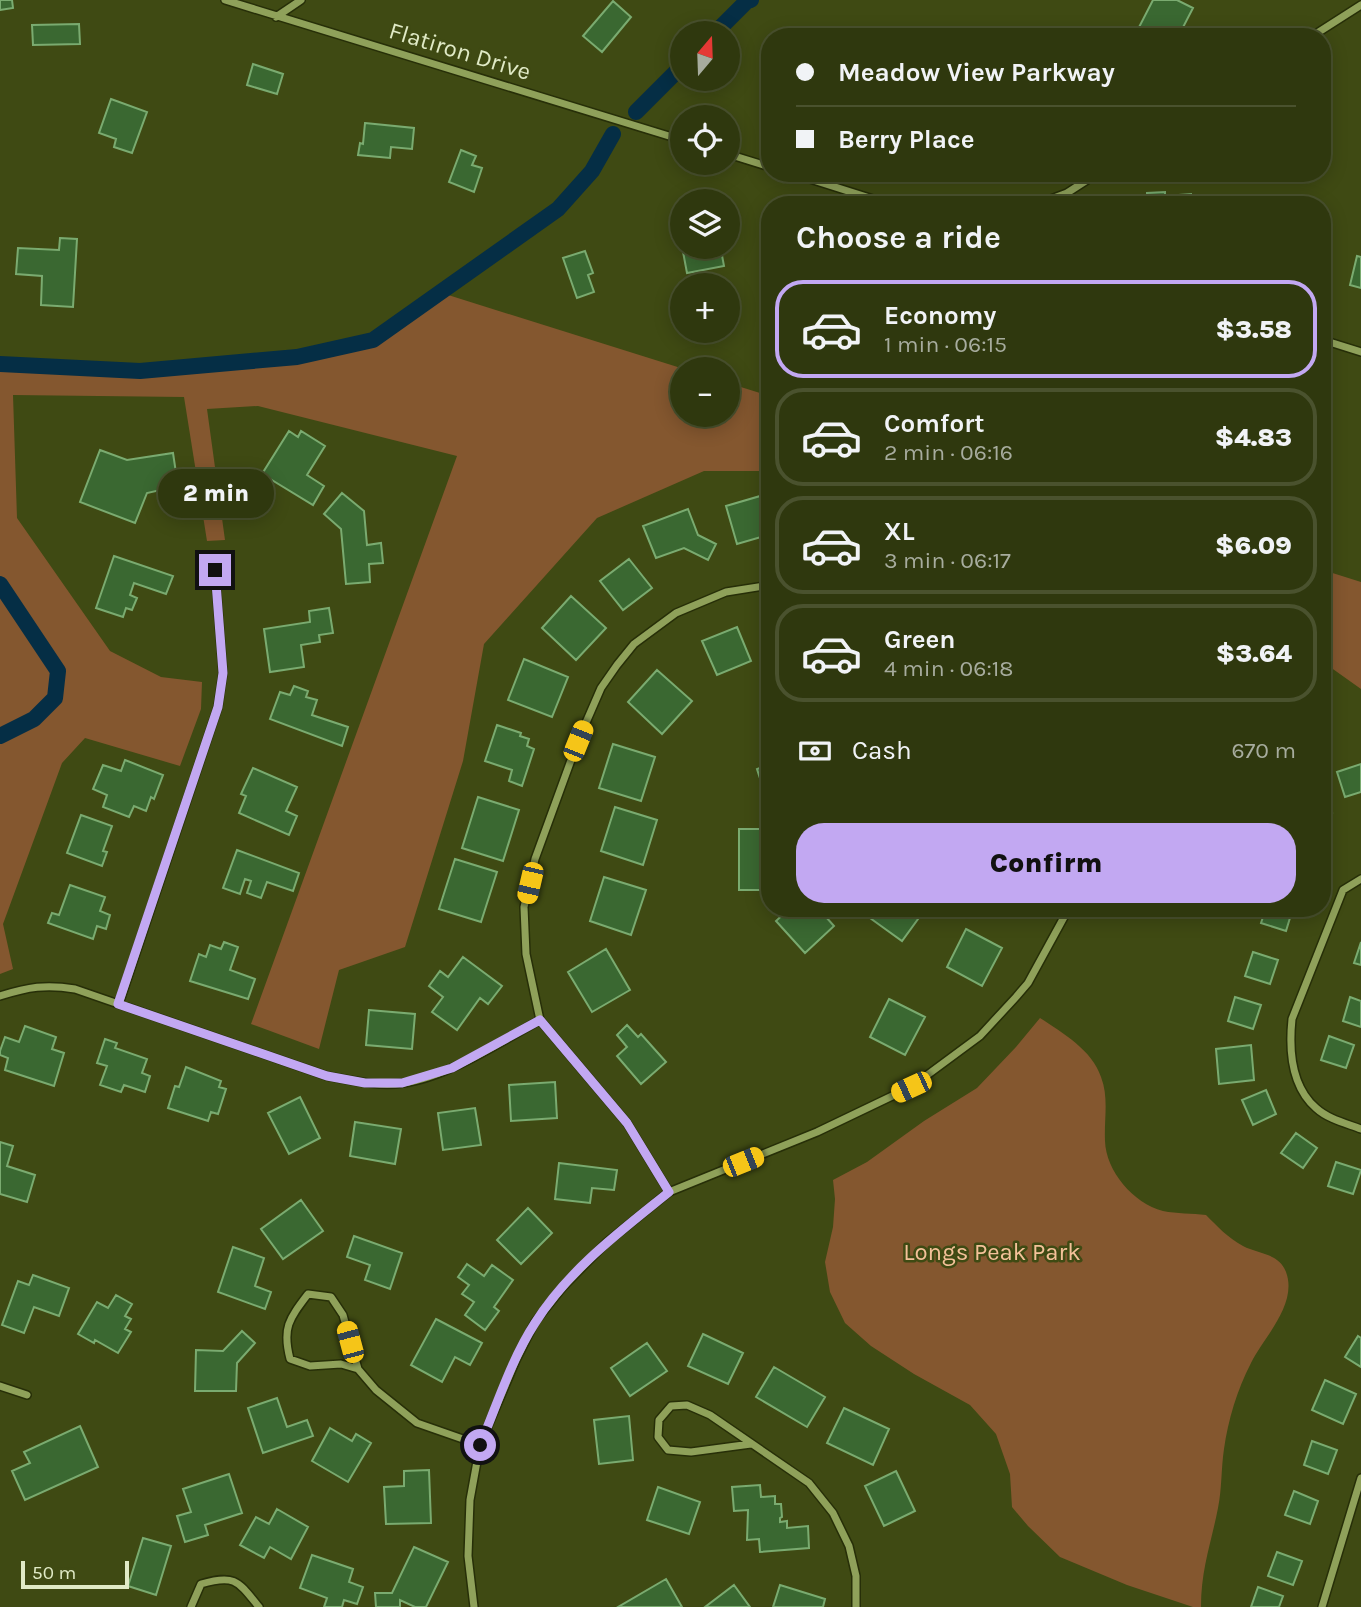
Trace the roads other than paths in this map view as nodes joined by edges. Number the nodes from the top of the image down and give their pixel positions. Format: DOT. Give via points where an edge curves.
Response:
graph roads {
  1 [pos="225,0"];
  2 [pos="301,0"];
  3 [pos="1361,5"];
  4 [pos="276,17"];
  5 [pos="1325,28"];
  6 [pos="670,136"];
  7 [pos="740,158"];
  8 [pos="761,164"];
  9 [pos="819,182"];
  10 [pos="1084,182"];
  11 [pos="1067,193"];
  12 [pos="864,196"];
  13 [pos="1059,196"];
  14 [pos="1066,196"];
  15 [pos="1331,343"];
  16 [pos="1361,352"];
  17 [pos="215,570"];
  18 [pos="761,586"];
  19 [pos="1361,879"];
  20 [pos="1065,917"];
  21 [pos="0,996"];
  22 [pos="118,1004"];
  23 [pos="540,1020"];
  24 [pos="1361,1129"];
  25 [pos="669,1192"];
  26 [pos="358,1369"];
  27 [pos="0,1386"];
  28 [pos="27,1395"];
  29 [pos="751,1444"];
  30 [pos="480,1445"];
  31 [pos="1361,1478"];
  32 [pos="191,1607"];
  33 [pos="259,1607"];
  34 [pos="474,1607"];
  35 [pos="856,1607"];
  36 [pos="1322,1607"];
  1 -- 4 [label="street, Flatiron Drive"];
  2 -- 4 [label="street"];
  3 -- 5 [label="street"];
  4 -- 6 [label="street, Flatiron Drive"];
  7 -- 8 [label="street"];
  9 -- 12 [label="street"];
  10 -- 11 [label="street"];
  11 -- 13 [label="street"];
  11 -- 14 [label="street"];
  15 -- 16 [label="street"];
  17 -- 22 [label="street" via="223,673 218,707"];
  18 -- 23 [label="street" via="726,592 676,613 634,644 601,688 535,859 524,907 526,954"];
  19 -- 24 [label="street" via="1343,890 1292,1019 1290,1040 1302,1090 1313,1104 1334,1119"];
  20 -- 25 [label="street" via="1016,997 979,1036 911,1087 817,1132"];
  21 -- 22 [label="street" via="49,985"];
  22 -- 23 [label="street" via="327,1076 365,1083 402,1083 452,1068"];
  23 -- 25 [label="street" via="627,1123"];
  25 -- 30 [label="street" via="606,1243 535,1322"];
  26 -- 26 [label="street" via="343,1315 331,1297 308,1294 292,1314 285,1338 290,1359 310,1366 341,1364"];
  26 -- 30 [label="street" via="417,1423"];
  27 -- 28 [label="street"];
  29 -- 29 [label="street" via="691,1452 668,1450 658,1437 659,1420 671,1406 687,1405"];
  29 -- 35 [label="street" via="809,1483 833,1513 849,1546 856,1576"];
  30 -- 34 [label="street" via="468,1545"];
  31 -- 36 [label="street"];
  32 -- 33 [label="street" via="201,1584 222,1578 241,1585"];
}
